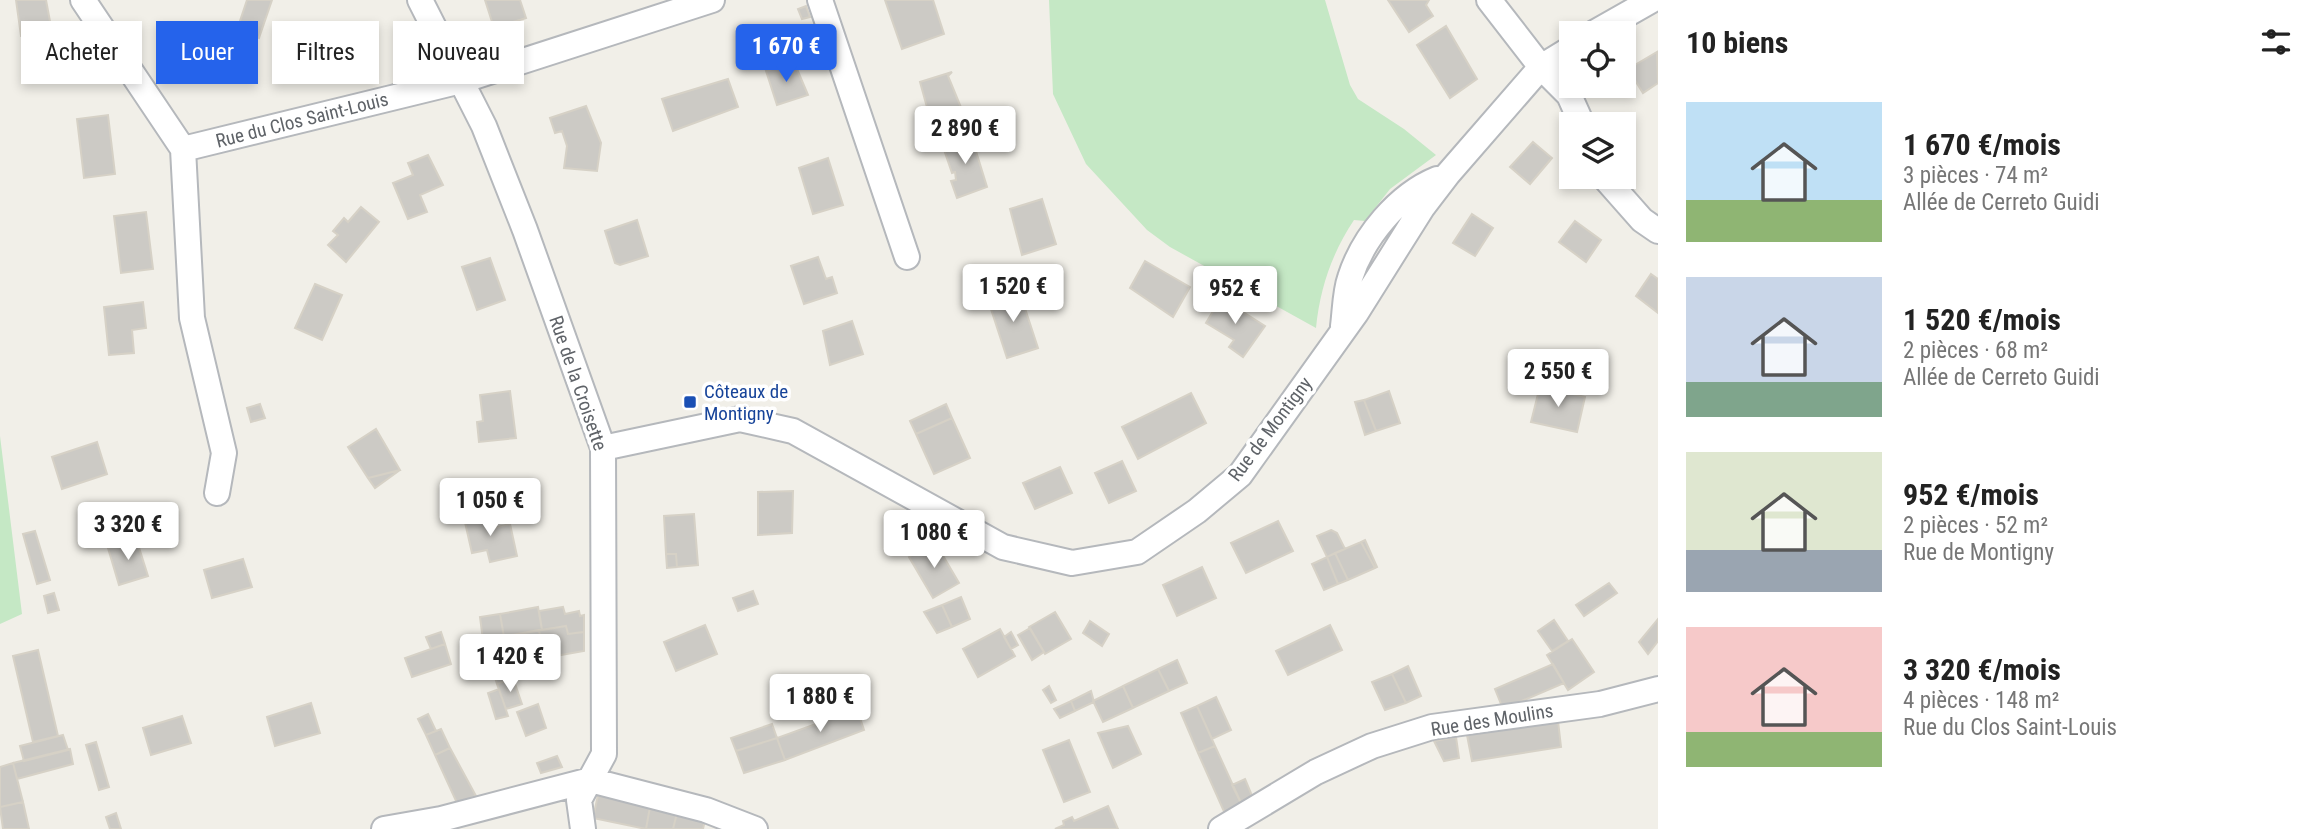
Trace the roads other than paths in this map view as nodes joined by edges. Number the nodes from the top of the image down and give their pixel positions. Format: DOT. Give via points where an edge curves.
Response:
graph roads {
  1 [pos="83,0"];
  2 [pos="420,0"];
  3 [pos="712,0"];
  4 [pos="820,0"];
  5 [pos="1489,0"];
  6 [pos="1651,0"];
  7 [pos="431,21"];
  8 [pos="1615,21"];
  9 [pos="1559,56"];
  10 [pos="524,61"];
  11 [pos="1541,67"];
  12 [pos="449,84"];
  13 [pos="463,84"];
  14 [pos="1577,112"];
  15 [pos="183,149"];
  16 [pos="1615,189"];
  17 [pos="1658,231"];
  18 [pos="907,257"];
  19 [pos="603,448"];
  20 [pos="217,492"];
  21 [pos="1658,689"];
  22 [pos="590,780"];
  23 [pos="384,829"];
  24 [pos="583,829"];
  25 [pos="755,829"];
  26 [pos="1221,829"];
  1 -- 15 [label="street"];
  2 -- 7 [label="street, Rue de la Croisette"];
  3 -- 10 [label="street, Rue du Clos Saint-Louis"];
  4 -- 18 [label="street"];
  5 -- 11 [label="street"];
  6 -- 8 [label="street"];
  9 -- 11 [label="street, Rue de Montigny"];
  11 -- 14 [label="street" via="1569,95"];
  11 -- 19 [label="street, Rue de Montigny" via="1448,174 1420,186 1380,223 1349,279 1342,330 1240,475 1137,552 1072,563 1003,547 793,431 740,419"];
  12 -- 15 [label="street, Rue du Clos Saint-Louis"];
  13 -- 19 [label="street, Rue de la Croisette" via="525,230"];
  15 -- 20 [label="street" via="192,318 224,453"];
  16 -- 17 [label="street"];
  19 -- 22 [label="street, Rue de la Croisette" via="604,754"];
  21 -- 26 [label="street, Rue des Moulins" via="1600,704 1432,727 1316,772"];
  22 -- 23 [label="street" via="441,820"];
  22 -- 24 [label="street, Rue de la Croisette" via="579,800"];
  22 -- 25 [label="street" via="706,810"];
}
